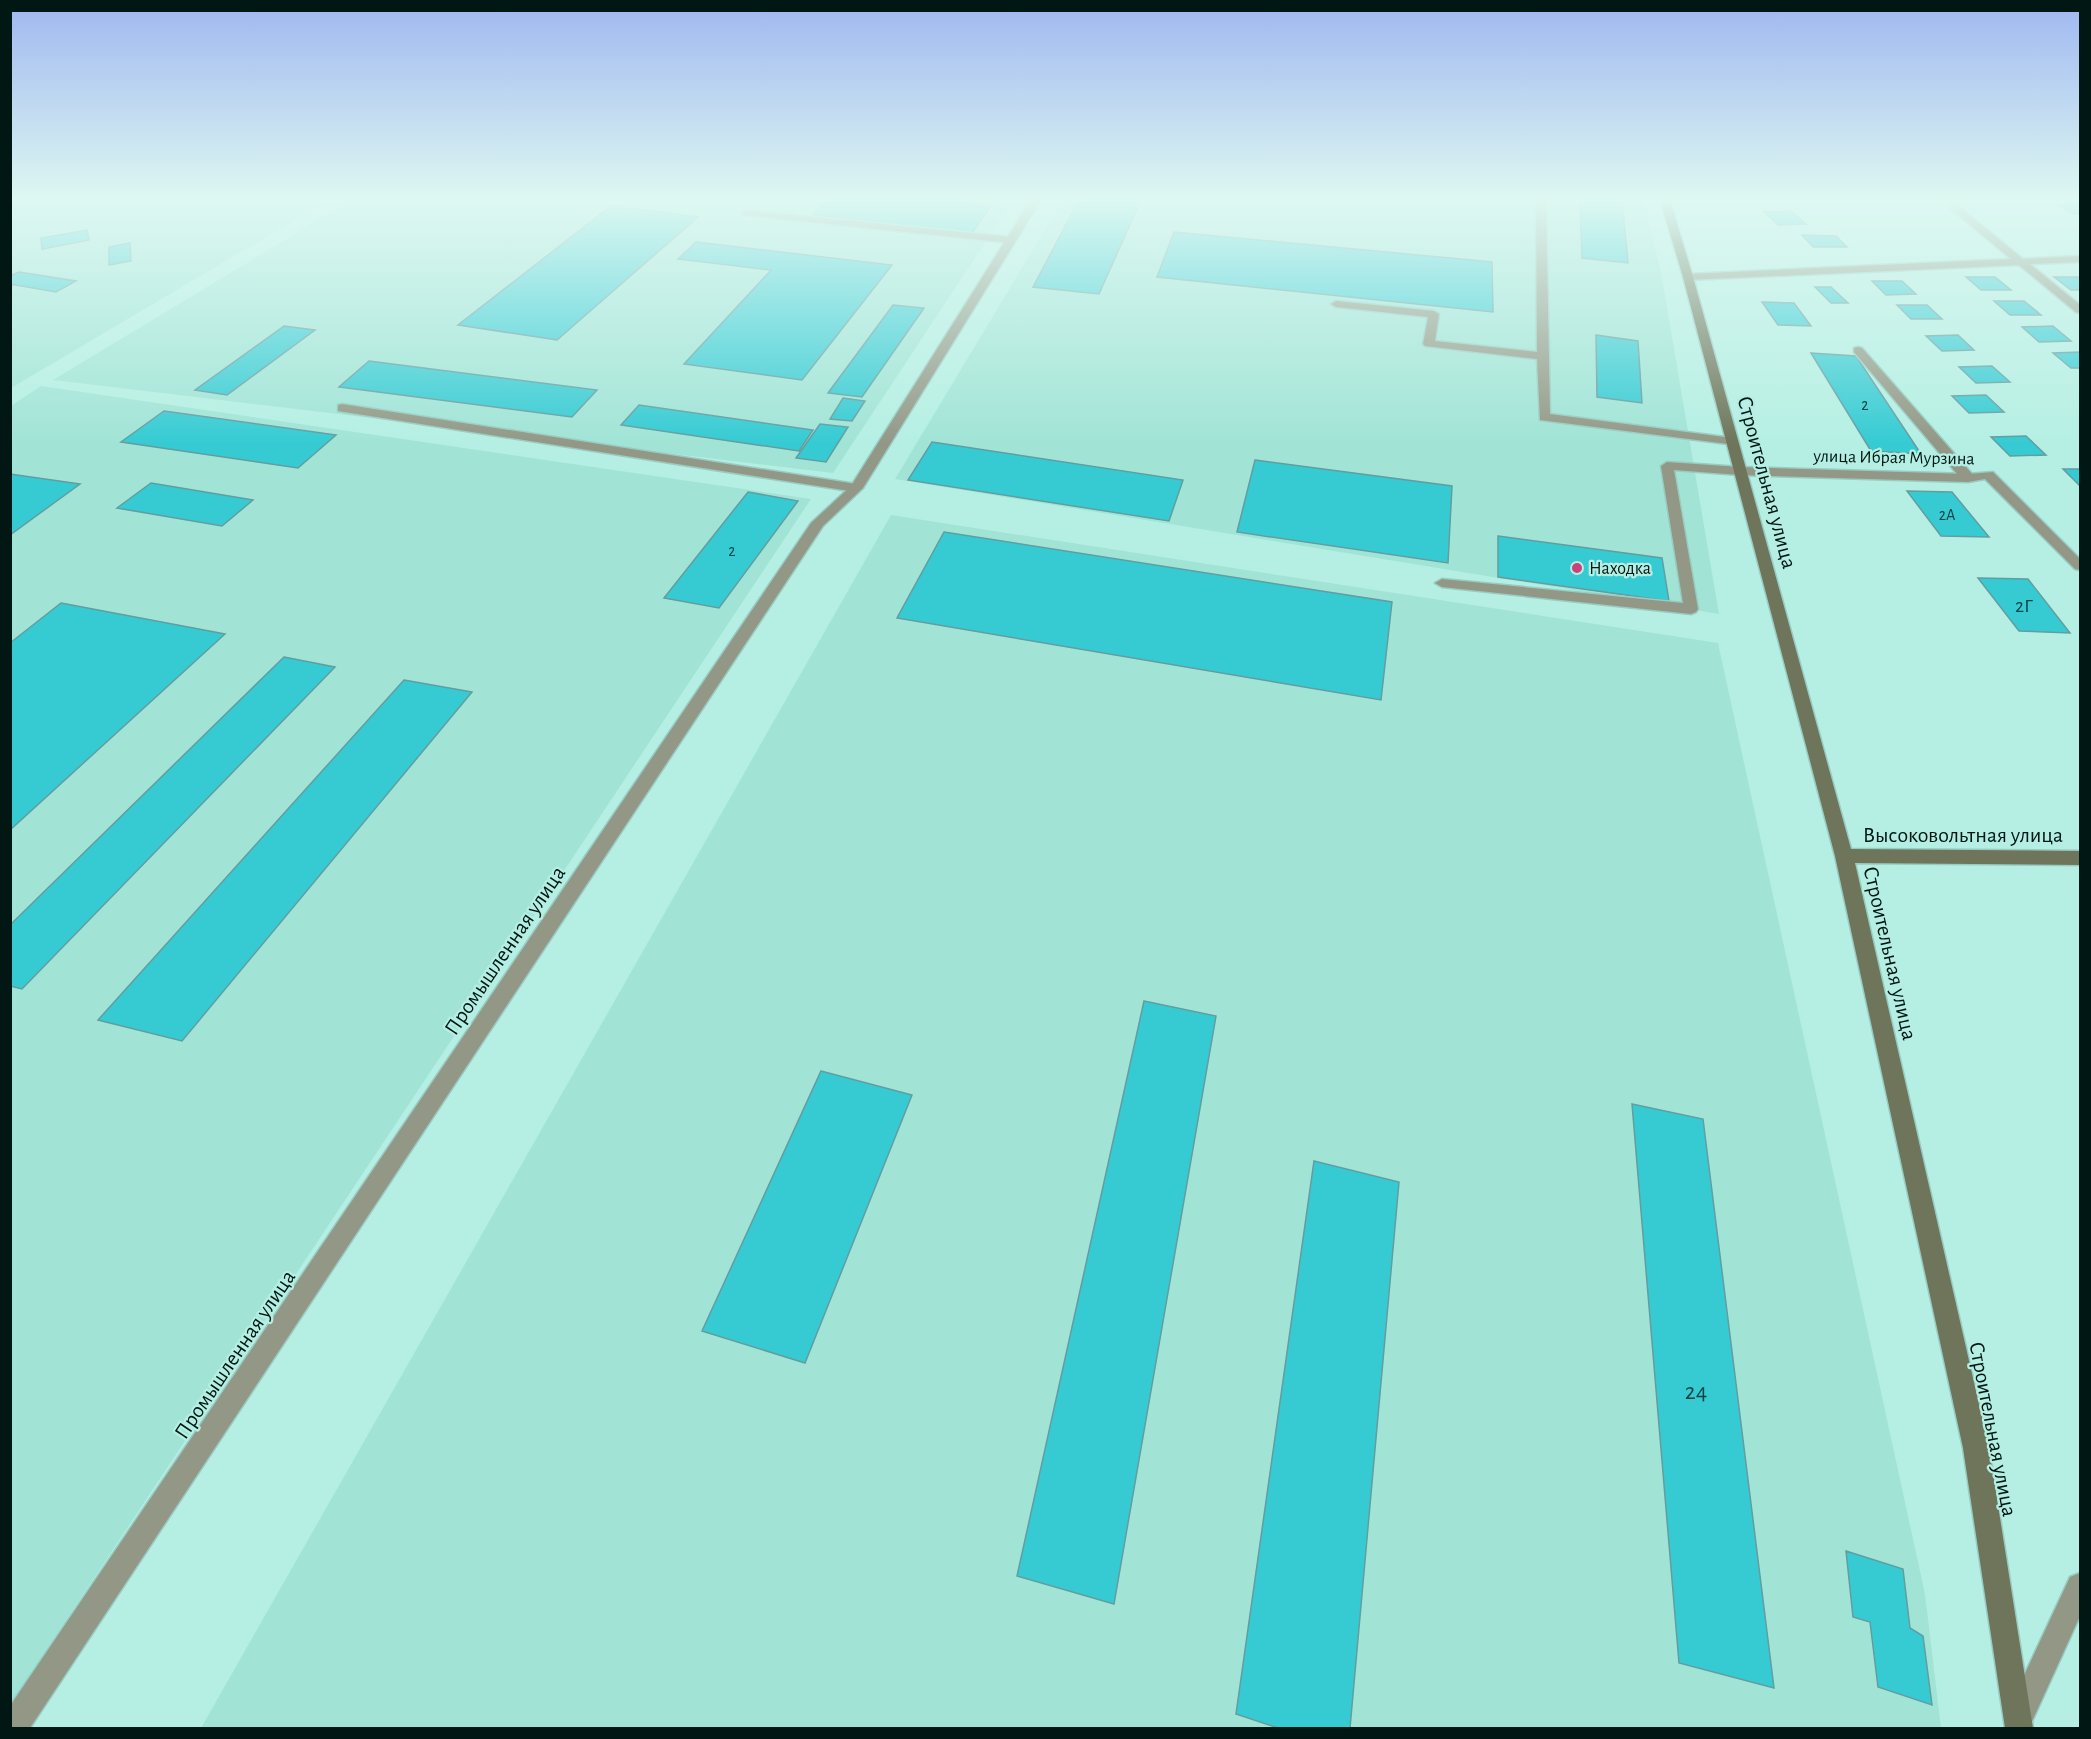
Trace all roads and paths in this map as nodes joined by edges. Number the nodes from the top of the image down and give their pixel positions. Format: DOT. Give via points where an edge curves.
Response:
graph roads {
  1 [pos="985,281"];
  2 [pos="1542,281"];
  3 [pos="1689,281"];
  4 [pos="2045,281"];
  5 [pos="1336,304"];
  6 [pos="2080,310"];
  7 [pos="1858,350"];
  8 [pos="1543,356"];
  9 [pos="342,408"];
  10 [pos="1732,442"];
  11 [pos="1740,471"];
  12 [pos="1968,478"];
  13 [pos="856,488"];
  14 [pos="2080,566"];
  15 [pos="1442,583"];
  16 [pos="1844,856"];
  17 [pos="2080,858"];
  18 [pos="2079,1593"];
  19 [pos="2018,1725"];
  20 [pos="13,1728"];
  1 -- 13 [label="street, Промышленная улица"];
  2 -- 8 [label="street"];
  3 -- 10 [label="main road, Строительная улица"];
  4 -- 6 [label="street"];
  5 -- 8 [label="street" via="1434,314 1429,344"];
  7 -- 12 [label="street"];
  8 -- 10 [label="street" via="1544,417"];
  9 -- 13 [label="street"];
  10 -- 11 [label="main road, Строительная улица"];
  11 -- 12 [label="street, улица Ибрая Мурзина"];
  11 -- 15 [label="street, улица Ибрая Мурзина" via="1667,466 1691,609"];
  11 -- 16 [label="main road, Строительная улица"];
  12 -- 14 [label="street, улица Ибрая Мурзина" via="1988,475"];
  13 -- 20 [label="street, Промышленная улица" via="818,523"];
  16 -- 17 [label="main road, Высоковольтная улица"];
  16 -- 19 [label="main road, Строительная улица" via="1976,1448"];
  18 -- 19 [label="street"];
}
